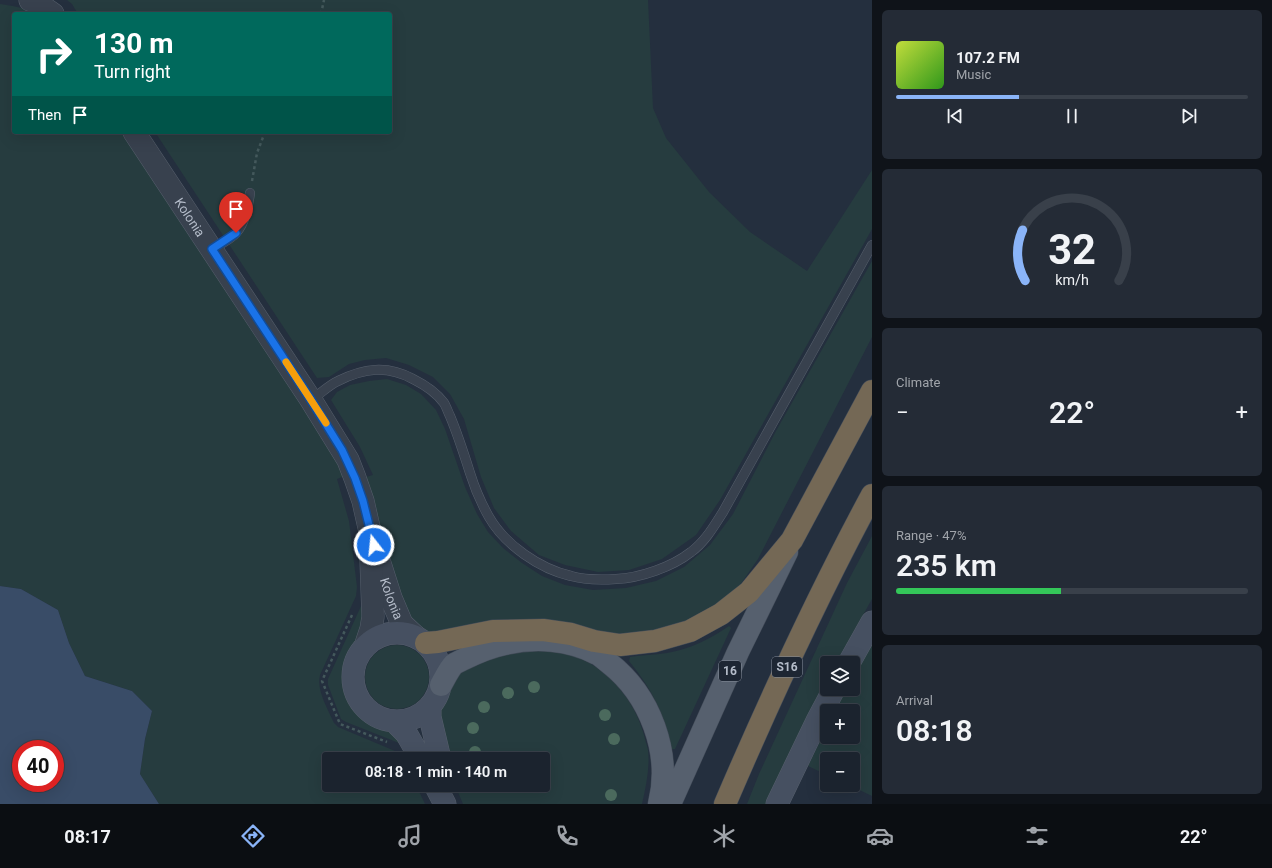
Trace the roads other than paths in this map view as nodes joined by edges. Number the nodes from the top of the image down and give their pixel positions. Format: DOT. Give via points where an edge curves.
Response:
graph roads {
  1 [pos="30,0"];
  2 [pos="50,12"];
  3 [pos="135,134"];
  4 [pos="250,193"];
  5 [pos="872,245"];
  6 [pos="212,249"];
  7 [pos="872,391"];
  8 [pos="311,400"];
  9 [pos="872,495"];
  10 [pos="370,532"];
  11 [pos="792,540"];
  12 [pos="872,622"];
  13 [pos="421,640"];
  14 [pos="366,644"];
  15 [pos="853,656"];
  16 [pos="441,684"];
  17 [pos="830,696"];
  18 [pos="430,706"];
  19 [pos="395,722"];
  20 [pos="417,752"];
  21 [pos="438,752"];
  22 [pos="439,792"];
  23 [pos="448,792"];
  24 [pos="445,804"];
  25 [pos="451,804"];
  26 [pos="659,804"];
  27 [pos="670,804"];
  28 [pos="725,804"];
  29 [pos="777,804"];
  1 -- 2 [label="street"];
  3 -- 6 [label="street, Kolonia"];
  4 -- 6 [label="lane" via="248,206 236,233"];
  5 -- 8 [label="lane" via="709,533 692,552 649,574 598,580 571,576 546,568 526,556 490,519 476,492 444,403 421,382 387,369 362,371 337,381"];
  6 -- 8 [label="street, Kolonia"];
  7 -- 11 [label="highway"];
  8 -- 10 [label="street, Kolonia" via="348,460 363,501"];
  9 -- 28 [label="highway, S16" via="785,670"];
  10 -- 13 [label="street, Kolonia" via="402,624"];
  10 -- 14 [label="street, Kolonia" via="374,617"];
  11 -- 13 [label="highway" via="749,592 721,614 690,631 655,642 620,645 543,630 493,631 452,640"];
  11 -- 27 [label="main road, 16"];
  12 -- 15 [label="main road"];
  13 -- 14 [label="main road" via="406,633 395,632 375,638"];
  13 -- 16 [label="main road" via="439,662"];
  14 -- 19 [label="main road" via="357,656 352,671 353,686 358,700 380,719"];
  16 -- 18 [label="main road"];
  16 -- 26 [label="main road" via="454,664 495,646 520,640 570,644 597,654 634,688 648,710 662,758"];
  17 -- 29 [label="main road"];
  18 -- 19 [label="main road" via="420,715"];
  18 -- 21 [label="main road"];
  19 -- 20 [label="main road" via="406,733"];
  22 -- 24 [label="main road"];
  23 -- 25 [label="main road"];
}
